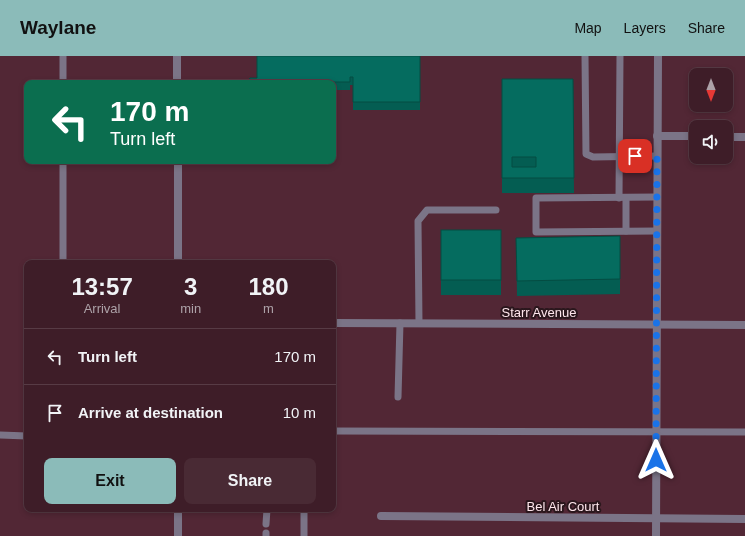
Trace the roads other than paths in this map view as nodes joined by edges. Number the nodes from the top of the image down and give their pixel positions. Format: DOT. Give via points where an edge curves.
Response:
graph roads {
  1 [pos="63,56"];
  2 [pos="177,56"];
  3 [pos="585,56"];
  4 [pos="620,56"];
  5 [pos="658,56"];
  6 [pos="63,80"];
  7 [pos="177,80"];
  8 [pos="657,136"];
  9 [pos="689,136"];
  10 [pos="733,137"];
  11 [pos="745,137"];
  12 [pos="619,156"];
  13 [pos="657,156"];
  14 [pos="63,164"];
  15 [pos="178,164"];
  16 [pos="657,197"];
  17 [pos="623,198"];
  18 [pos="496,210"];
  19 [pos="626,231"];
  20 [pos="657,231"];
  21 [pos="63,260"];
  22 [pos="178,260"];
  23 [pos="336,323"];
  24 [pos="400,323"];
  25 [pos="419,323"];
  26 [pos="657,325"];
  27 [pos="745,325"];
  28 [pos="398,397"];
  29 [pos="336,431"];
  30 [pos="656,432"];
  31 [pos="745,432"];
  32 [pos="0,435"];
  33 [pos="24,436"];
  34 [pos="178,512"];
  35 [pos="267,512"];
  36 [pos="304,512"];
  37 [pos="381,516"];
  38 [pos="656,518"];
  39 [pos="745,519"];
  40 [pos="266,524"];
  41 [pos="178,536"];
  42 [pos="304,536"];
  43 [pos="656,536"];
  1 -- 6 [label="lane"];
  2 -- 7 [label="street"];
  3 -- 12 [label="lane" via="586,154 593,157"];
  4 -- 12 [label="lane"];
  5 -- 8 [label="street"];
  8 -- 9 [label="street"];
  8 -- 13 [label="street"];
  10 -- 11 [label="street"];
  12 -- 13 [label="lane"];
  12 -- 17 [label="lane"];
  13 -- 16 [label="street"];
  14 -- 21 [label="lane"];
  15 -- 22 [label="street"];
  16 -- 17 [label="lane"];
  16 -- 20 [label="street"];
  17 -- 19 [label="lane"];
  17 -- 19 [label="lane" via="536,198 536,232"];
  18 -- 25 [label="lane" via="427,210 421,215 418,221"];
  19 -- 20 [label="lane"];
  20 -- 26 [label="street"];
  23 -- 24 [label="street, Starr Avenue"];
  24 -- 25 [label="street, Starr Avenue"];
  24 -- 28 [label="lane"];
  25 -- 26 [label="street, Starr Avenue"];
  26 -- 27 [label="street, Starr Avenue"];
  26 -- 30 [label="street"];
  29 -- 30 [label="lane"];
  30 -- 31 [label="lane"];
  30 -- 38 [label="street"];
  32 -- 33 [label="lane"];
  34 -- 41 [label="street"];
  35 -- 40 [label="lane"];
  36 -- 42 [label="lane"];
  37 -- 38 [label="street, Bel Air Court"];
  38 -- 39 [label="street, Bel Air Court"];
  38 -- 43 [label="street"];
}
